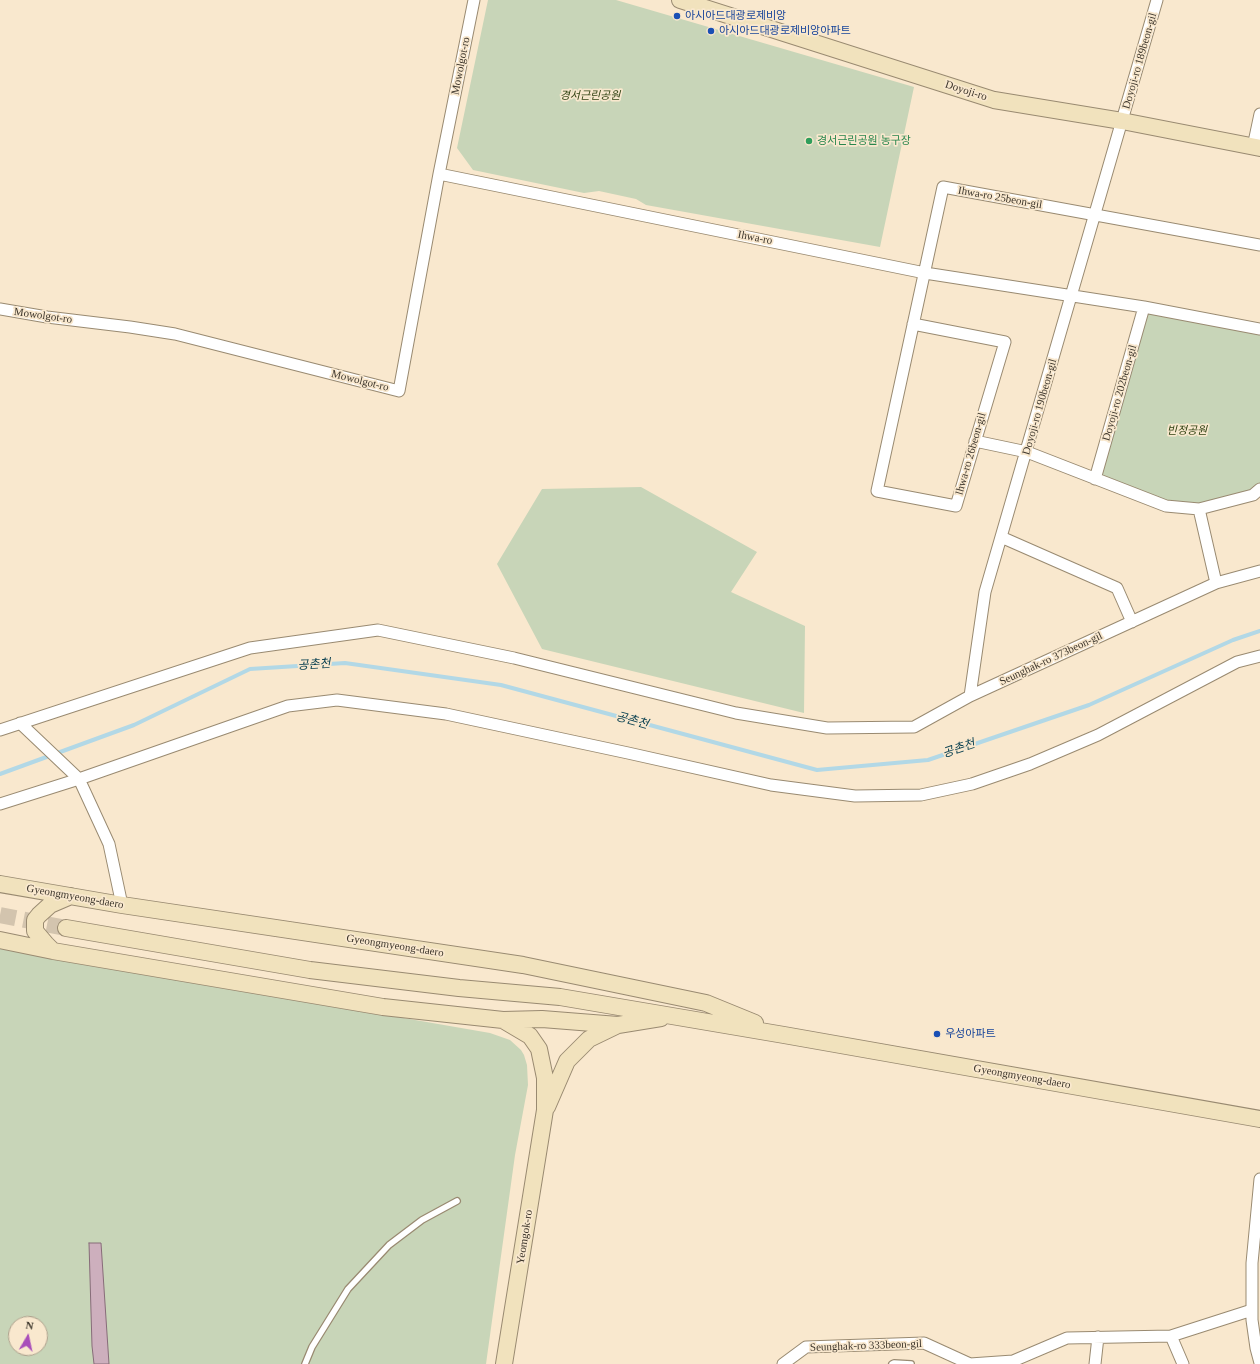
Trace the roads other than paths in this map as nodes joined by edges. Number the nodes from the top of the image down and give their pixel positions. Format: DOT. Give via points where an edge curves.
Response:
graph roads {
  1 [pos="474,0"];
  2 [pos="680,0"];
  3 [pos="1157,0"];
  4 [pos="1260,114"];
  5 [pos="1122,121"];
  6 [pos="1257,148"];
  7 [pos="439,174"];
  8 [pos="1095,215"];
  9 [pos="1260,245"];
  10 [pos="925,272"];
  11 [pos="1072,296"];
  12 [pos="1144,307"];
  13 [pos="0,309"];
  14 [pos="913,324"];
  15 [pos="1260,329"];
  16 [pos="975,441"];
  17 [pos="1026,452"];
  18 [pos="1095,479"];
  19 [pos="1260,489"];
  20 [pos="1199,509"];
  21 [pos="1001,537"];
  22 [pos="1260,571"];
  23 [pos="1216,583"];
  24 [pos="1132,622"];
  25 [pos="1260,656"];
  26 [pos="970,696"];
  27 [pos="24,727"];
  28 [pos="0,730"];
  29 [pos="77,776"];
  30 [pos="0,804"];
  31 [pos="0,884"];
  32 [pos="71,896"];
  33 [pos="122,905"];
  34 [pos="66,928"];
  35 [pos="0,940"];
  36 [pos="53,951"];
  37 [pos="674,1016"];
  38 [pos="503,1020"];
  39 [pos="618,1025"];
  40 [pos="784,1034"];
  41 [pos="545,1110"];
  42 [pos="1260,1119"];
  43 [pos="1260,1179"];
  44 [pos="457,1201"];
  45 [pos="1252,1310"];
  46 [pos="1171,1336"];
  47 [pos="1098,1337"];
  48 [pos="1013,1362"];
  49 [pos="1260,1363"];
  50 [pos="305,1364"];
  51 [pos="504,1364"];
  52 [pos="783,1364"];
  53 [pos="892,1364"];
  54 [pos="911,1364"];
  55 [pos="1095,1364"];
  56 [pos="1183,1364"];
  1 -- 7 [label="street, Mowolgot-ro"];
  2 -- 5 [label="main road, Doyoji-ro" via="994,100"];
  3 -- 5 [label="street, Doyoji-ro 189beon-gil"];
  4 -- 6 [label="street"];
  5 -- 6 [label="main road, Doyoji-ro"];
  5 -- 8 [label="street, Doyoji-ro 190beon-gil"];
  7 -- 10 [label="street, Ihwa-ro"];
  7 -- 13 [label="street, Mowolgot-ro" via="399,391 175,334 47,318"];
  8 -- 9 [label="street"];
  8 -- 10 [label="street, Ihwa-ro 25beon-gil" via="943,187"];
  8 -- 11 [label="street, Doyoji-ro 190beon-gil"];
  10 -- 11 [label="street, Ihwa-ro"];
  10 -- 14 [label="street, Ihwa-ro 26beon-gil"];
  11 -- 12 [label="street"];
  11 -- 17 [label="street, Doyoji-ro 190beon-gil"];
  12 -- 15 [label="street"];
  12 -- 18 [label="street, Doyoji-ro 202beon-gil"];
  14 -- 16 [label="street, Ihwa-ro 26beon-gil" via="1005,342"];
  14 -- 16 [label="street, Ihwa-ro 26beon-gil" via="877,492 956,506"];
  16 -- 17 [label="street"];
  17 -- 18 [label="street"];
  17 -- 21 [label="street, Doyoji-ro 190beon-gil"];
  18 -- 20 [label="street" via="1166,506"];
  19 -- 20 [label="street" via="1253,495"];
  20 -- 23 [label="street"];
  21 -- 24 [label="street" via="1117,588"];
  21 -- 26 [label="street, Doyoji-ro 190beon-gil" via="985,592"];
  22 -- 23 [label="street, Seunghak-ro 373beon-gil"];
  23 -- 24 [label="street, Seunghak-ro 373beon-gil"];
  24 -- 26 [label="street, Seunghak-ro 373beon-gil"];
  25 -- 29 [label="street" via="1237,662 1098,735 1030,764 972,784 921,795 855,796 771,785 446,714 337,700 288,706"];
  26 -- 27 [label="street, Seunghak-ro 373beon-gil" via="914,727 827,728 736,713 514,658 378,630 250,648"];
  27 -- 28 [label="street, Seunghak-ro 373beon-gil"];
  27 -- 29 [label="street"];
  29 -- 30 [label="street"];
  29 -- 33 [label="street" via="109,844"];
  31 -- 32 [label="main road, Gyeongmyeong-daero"];
  32 -- 33 [label="main road, Gyeongmyeong-daero"];
  32 -- 36 [label="main road" via="50,905 35,920 36,931"];
  33 -- 40 [label="main road, Gyeongmyeong-daero" via="523,965 706,1003"];
  34 -- 37 [label="main road, Gyeongmyeong-daero" via="310,970 560,997"];
  35 -- 36 [label="main road, Gyeongmyeong-daero"];
  36 -- 38 [label="main road, Gyeongmyeong-daero" via="383,1007"];
  37 -- 39 [label="main road, Gyeongmyeong-daero"];
  37 -- 40 [label="main road, Gyeongmyeong-daero"];
  38 -- 39 [label="main road, Gyeongmyeong-daero" via="542,1019"];
  38 -- 41 [label="main road, Yeomgok-ro" via="530,1036 539,1049 544,1078"];
  39 -- 41 [label="main road, Yeomgok-ro" via="589,1040 567,1061"];
  40 -- 42 [label="main road, Gyeongmyeong-daero"];
  41 -- 51 [label="main road, Yeomgok-ro"];
  43 -- 45 [label="street" via="1252,1263"];
  44 -- 50 [label="lane" via="422,1220 389,1245 348,1289 312,1347"];
  45 -- 46 [label="street, Seunghak-ro 333beon-gil"];
  45 -- 49 [label="street"];
  46 -- 47 [label="street, Seunghak-ro 333beon-gil"];
  46 -- 56 [label="street"];
  47 -- 48 [label="street, Seunghak-ro 333beon-gil" via="1067,1338"];
  47 -- 55 [label="street"];
  48 -- 52 [label="street, Seunghak-ro 333beon-gil" via="970,1364 924,1343 806,1347"];
  53 -- 54 [label="lane"];
}
